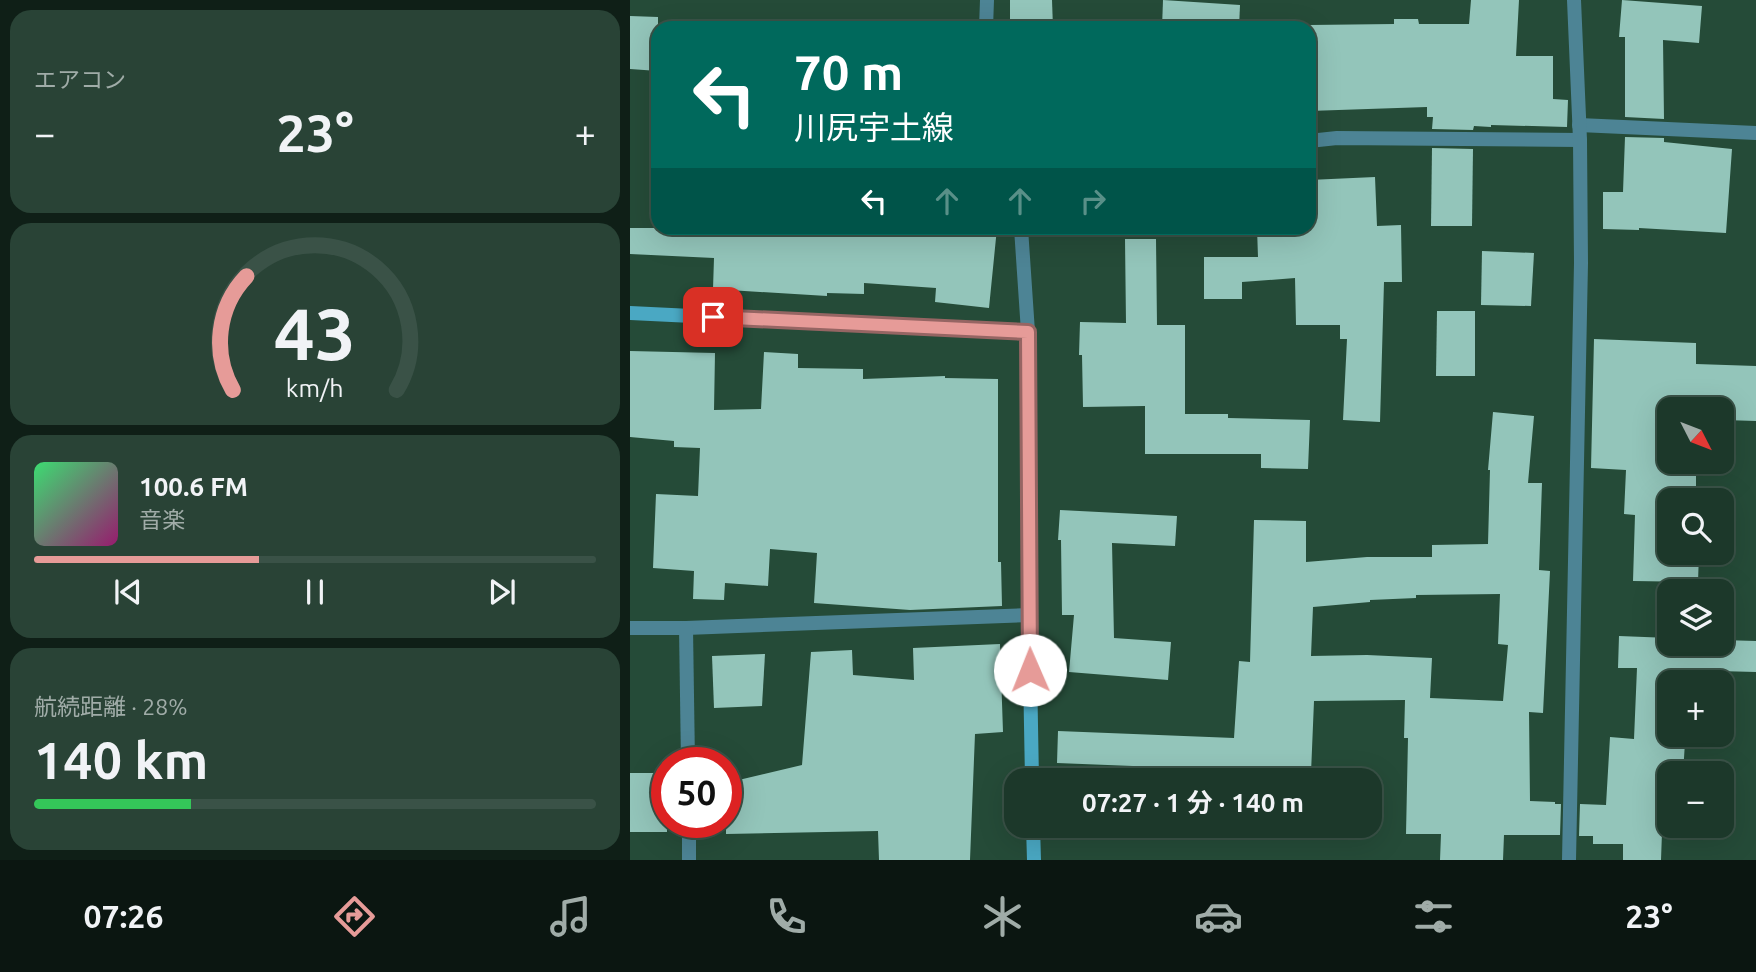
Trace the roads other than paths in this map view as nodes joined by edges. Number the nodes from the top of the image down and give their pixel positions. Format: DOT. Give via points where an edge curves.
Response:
graph roads {
  1 [pos="987,0"];
  2 [pos="1574,0"];
  3 [pos="986,21"];
  4 [pos="1580,133"];
  5 [pos="1756,133"];
  6 [pos="1316,140"];
  7 [pos="1021,235"];
  8 [pos="630,313"];
  9 [pos="1028,332"];
  10 [pos="1029,615"];
  11 [pos="630,628"];
  12 [pos="686,628"];
  13 [pos="688,747"];
  14 [pos="1032,768"];
  15 [pos="688,838"];
  16 [pos="1033,838"];
  17 [pos="689,860"];
  18 [pos="1034,860"];
  19 [pos="1569,860"];
  1 -- 3 [label="street"];
  2 -- 4 [label="street"];
  4 -- 5 [label="street"];
  4 -- 6 [label="street"];
  4 -- 19 [label="street"];
  7 -- 9 [label="street"];
  8 -- 9 [label="main road"];
  9 -- 10 [label="main road"];
  10 -- 12 [label="street"];
  10 -- 14 [label="main road"];
  11 -- 12 [label="street"];
  12 -- 13 [label="street"];
  15 -- 17 [label="street"];
  16 -- 18 [label="main road"];
}
